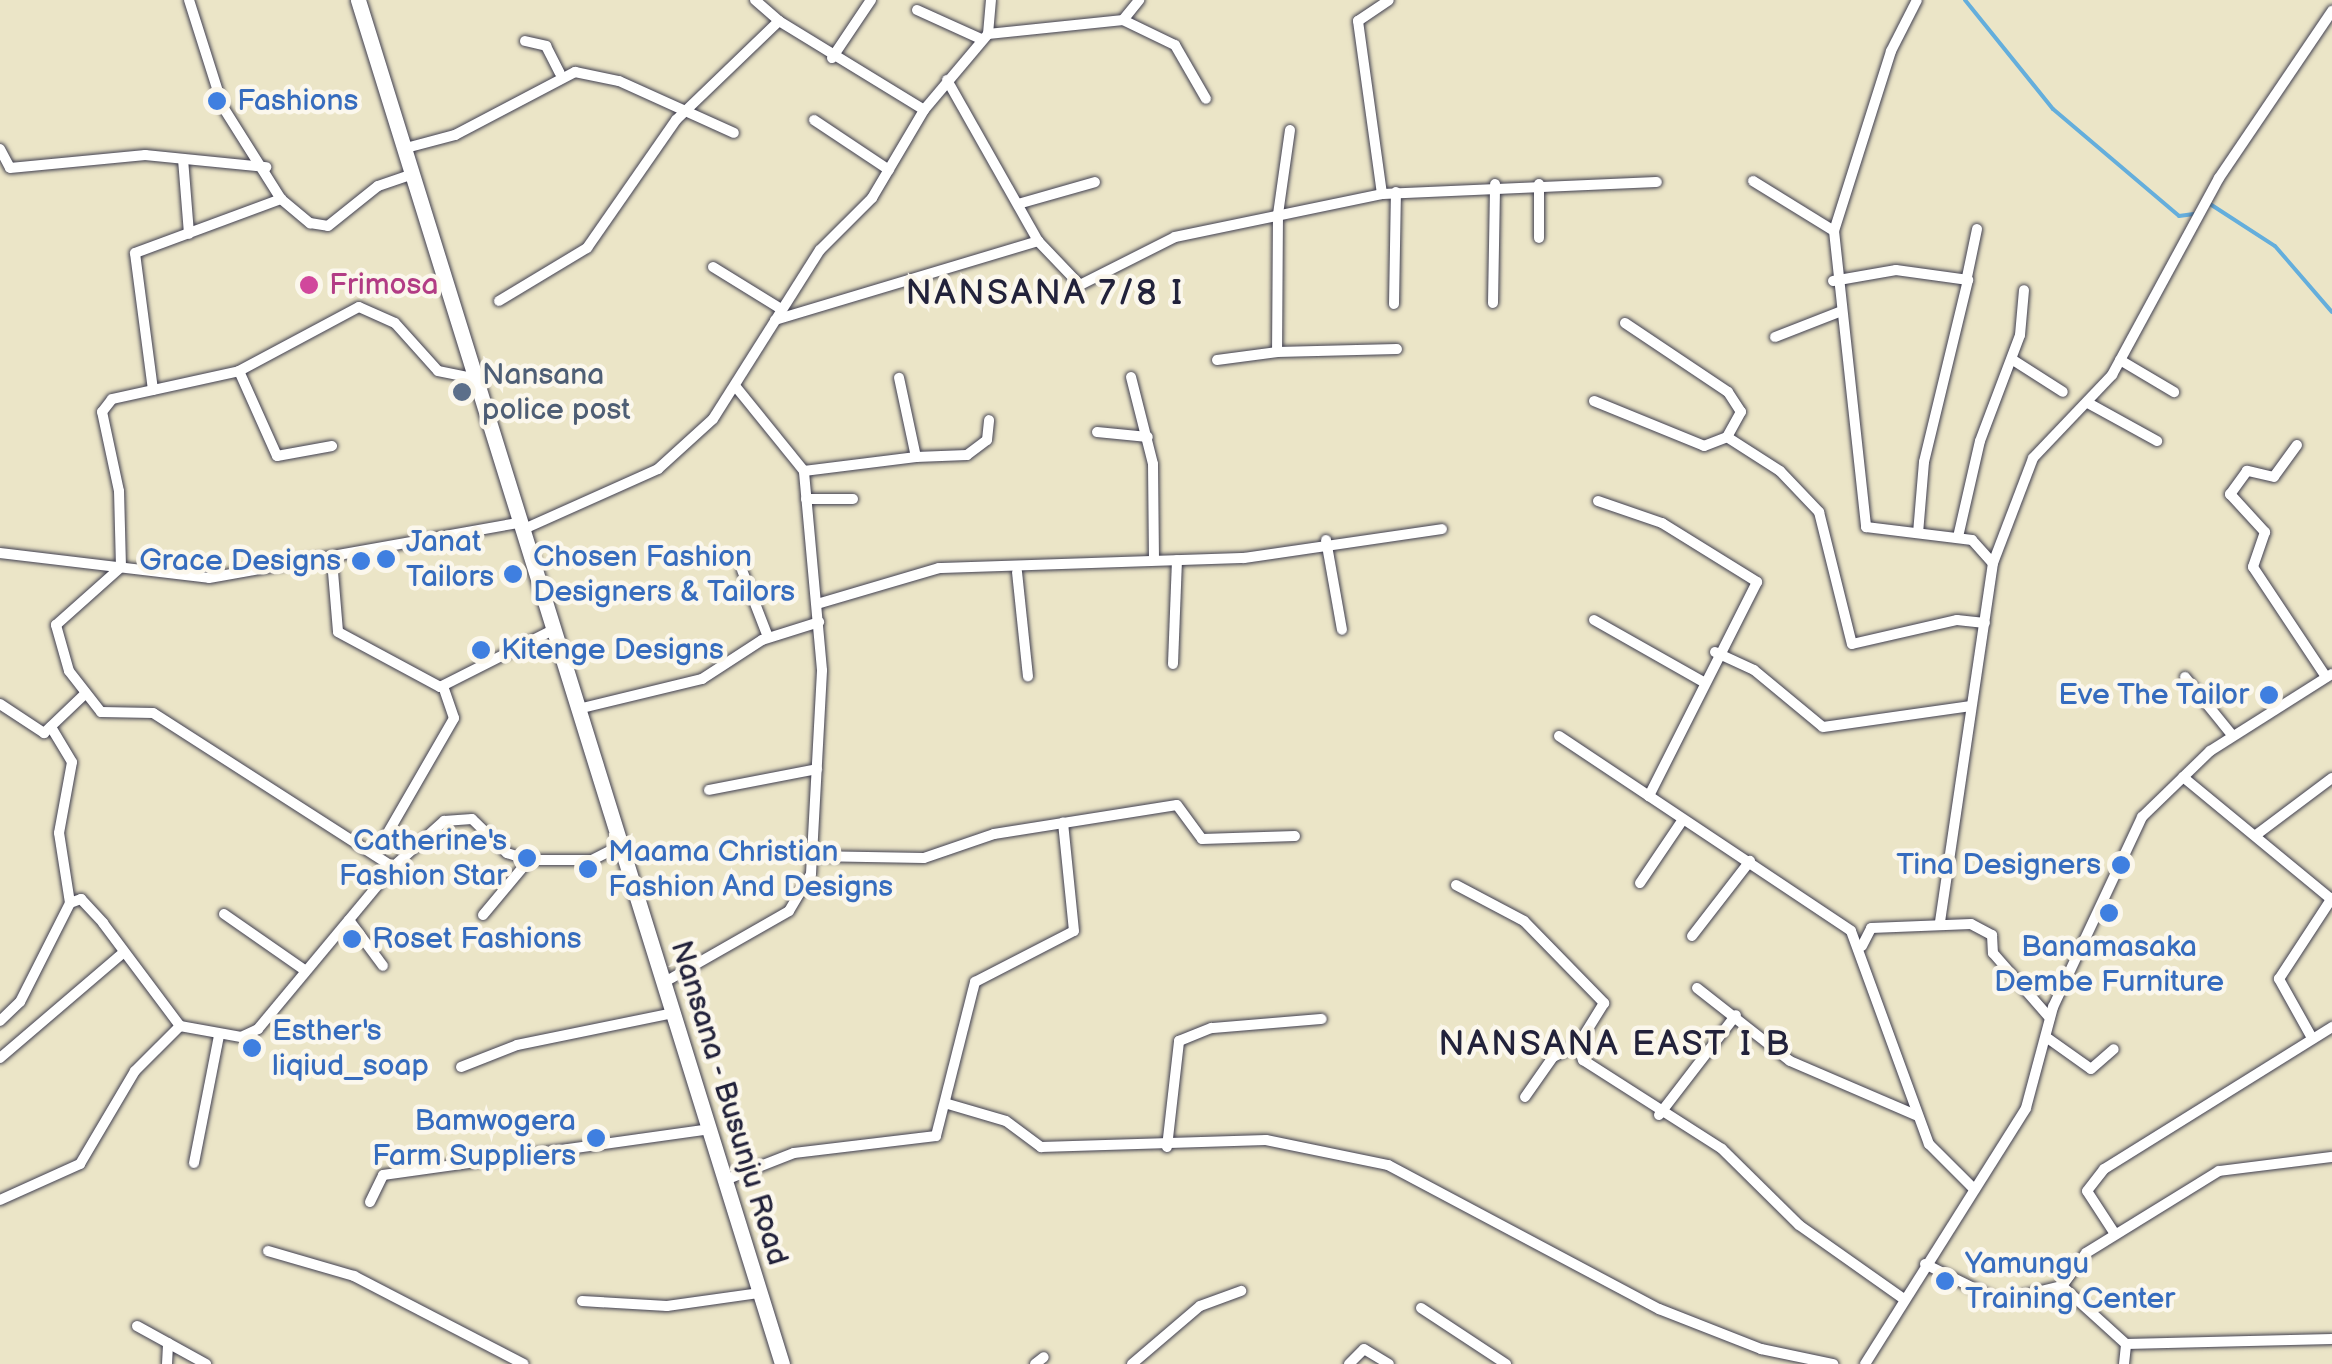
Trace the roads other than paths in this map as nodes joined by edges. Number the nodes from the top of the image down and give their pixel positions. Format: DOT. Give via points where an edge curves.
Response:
graph roads {
  1 [pos="189,0"];
  2 [pos="358,0"];
  3 [pos="756,0"];
  4 [pos="871,0"];
  5 [pos="991,0"];
  6 [pos="1139,0"];
  7 [pos="1388,0"];
  8 [pos="1917,0"];
  9 [pos="918,10"];
  10 [pos="2332,11"];
  11 [pos="1122,20"];
  12 [pos="779,22"];
  13 [pos="984,36"];
  14 [pos="525,41"];
  15 [pos="832,58"];
  16 [pos="560,73"];
  17 [pos="946,80"];
  18 [pos="1206,99"];
  19 [pos="688,108"];
  20 [pos="924,110"];
  21 [pos="814,120"];
  22 [pos="1290,130"];
  23 [pos="734,133"];
  24 [pos="406,148"];
  25 [pos="0,149"];
  26 [pos="183,159"];
  27 [pos="266,168"];
  28 [pos="889,170"];
  29 [pos="414,174"];
  30 [pos="1753,181"];
  31 [pos="1096,182"];
  32 [pos="1657,182"];
  33 [pos="1495,184"];
  34 [pos="1540,184"];
  35 [pos="1396,192"];
  36 [pos="1382,194"];
  37 [pos="281,199"];
  38 [pos="1018,204"];
  39 [pos="1278,214"];
  40 [pos="1976,229"];
  41 [pos="1834,230"];
  42 [pos="189,234"];
  43 [pos="1540,238"];
  44 [pos="1038,241"];
  45 [pos="714,268"];
  46 [pos="1967,277"];
  47 [pos="1833,281"];
  48 [pos="2024,290"];
  49 [pos="499,301"];
  50 [pos="1493,303"];
  51 [pos="1394,304"];
  52 [pos="1839,312"];
  53 [pos="778,315"];
  54 [pos="1625,323"];
  55 [pos="1774,337"];
  56 [pos="1397,349"];
  57 [pos="1277,352"];
  58 [pos="1217,360"];
  59 [pos="2013,360"];
  60 [pos="2120,360"];
  61 [pos="239,371"];
  62 [pos="899,378"];
  63 [pos="1131,378"];
  64 [pos="478,379"];
  65 [pos="736,387"];
  66 [pos="153,390"];
  67 [pos="2063,392"];
  68 [pos="2174,392"];
  69 [pos="1594,400"];
  70 [pos="2088,403"];
  71 [pos="989,420"];
  72 [pos="1096,432"];
  73 [pos="1148,437"];
  74 [pos="1727,437"];
  75 [pos="2157,441"];
  76 [pos="2297,445"];
  77 [pos="332,446"];
  78 [pos="916,457"];
  79 [pos="804,471"];
  80 [pos="806,499"];
  81 [pos="854,499"];
  82 [pos="1598,501"];
  83 [pos="523,526"];
  84 [pos="1442,529"];
  85 [pos="1918,533"];
  86 [pos="1958,538"];
  87 [pos="1326,540"];
  88 [pos="0,554"];
  89 [pos="332,560"];
  90 [pos="1154,560"];
  91 [pos="1178,560"];
  92 [pos="1993,563"];
  93 [pos="121,567"];
  94 [pos="742,570"];
  95 [pos="1017,572"];
  96 [pos="818,604"];
  97 [pos="1594,620"];
  98 [pos="818,622"];
  99 [pos="1985,623"];
  100 [pos="554,630"];
  101 [pos="1342,630"];
  102 [pos="768,637"];
  103 [pos="1714,652"];
  104 [pos="1172,664"];
  105 [pos="1028,676"];
  106 [pos="2329,676"];
  107 [pos="2185,677"];
  108 [pos="1702,681"];
  109 [pos="443,686"];
  110 [pos="85,694"];
  111 [pos="0,704"];
  112 [pos="1970,706"];
  113 [pos="578,709"];
  114 [pos="52,727"];
  115 [pos="2232,735"];
  116 [pos="1558,736"];
  117 [pos="817,769"];
  118 [pos="2184,776"];
  119 [pos="2332,778"];
  120 [pos="709,790"];
  121 [pos="1648,796"];
  122 [pos="1682,821"];
  123 [pos="1064,822"];
  124 [pos="1295,836"];
  125 [pos="2256,836"];
  126 [pos="620,846"];
  127 [pos="375,855"];
  128 [pos="810,856"];
  129 [pos="529,860"];
  130 [pos="1750,862"];
  131 [pos="392,866"];
  132 [pos="1640,882"];
  133 [pos="1456,885"];
  134 [pos="2332,898"];
  135 [pos="70,903"];
  136 [pos="224,914"];
  137 [pos="483,915"];
  138 [pos="349,920"];
  139 [pos="1940,922"];
  140 [pos="1692,936"];
  141 [pos="1862,946"];
  142 [pos="124,953"];
  143 [pos="383,966"];
  144 [pos="303,968"];
  145 [pos="663,983"];
  146 [pos="1697,988"];
  147 [pos="673,1014"];
  148 [pos="1736,1014"];
  149 [pos="1322,1019"];
  150 [pos="2050,1019"];
  151 [pos="0,1020"];
  152 [pos="180,1026"];
  153 [pos="2332,1027"];
  154 [pos="219,1036"];
  155 [pos="2046,1037"];
  156 [pos="2312,1038"];
  157 [pos="1578,1045"];
  158 [pos="2114,1049"];
  159 [pos="0,1058"];
  160 [pos="461,1067"];
  161 [pos="1525,1098"];
  162 [pos="948,1104"];
  163 [pos="1659,1116"];
  164 [pos="1918,1116"];
  165 [pos="709,1129"];
  166 [pos="1167,1147"];
  167 [pos="2332,1156"];
  168 [pos="194,1162"];
  169 [pos="725,1180"];
  170 [pos="1974,1188"];
  171 [pos="0,1200"];
  172 [pos="370,1202"];
  173 [pos="2115,1234"];
  174 [pos="268,1251"];
  175 [pos="1925,1264"];
  176 [pos="2062,1286"];
  177 [pos="1241,1291"];
  178 [pos="760,1293"];
  179 [pos="1900,1297"];
  180 [pos="582,1301"];
  181 [pos="1422,1308"];
  182 [pos="137,1326"];
  183 [pos="2332,1339"];
  184 [pos="168,1343"];
  185 [pos="2126,1344"];
  186 [pos="167,1364"];
  187 [pos="206,1364"];
  188 [pos="524,1364"];
  189 [pos="782,1364"];
  190 [pos="1132,1364"];
  191 [pos="1349,1364"];
  192 [pos="1389,1364"];
  193 [pos="1506,1364"];
  194 [pos="1833,1364"];
  195 [pos="1865,1364"];
  196 [pos="2124,1364"];
  1 -- 27 [label="street" via="223,108"];
  2 -- 24 [label="main road, Nansana - Busunju Road"];
  3 -- 12 [label="street"];
  4 -- 15 [label="street"];
  5 -- 13 [label="street"];
  6 -- 11 [label="street"];
  7 -- 36 [label="street" via="1358,20"];
  8 -- 41 [label="street" via="1891,52"];
  9 -- 13 [label="street"];
  10 -- 60 [label="street" via="2208,204"];
  11 -- 13 [label="street"];
  11 -- 18 [label="street" via="1175,45"];
  12 -- 15 [label="street"];
  12 -- 19 [label="street"];
  13 -- 17 [label="street"];
  14 -- 16 [label="street" via="546,46"];
  15 -- 20 [label="street"];
  16 -- 19 [label="street" via="619,81"];
  16 -- 24 [label="street" via="454,135"];
  17 -- 20 [label="street"];
  17 -- 38 [label="street"];
  19 -- 23 [label="street"];
  19 -- 49 [label="street" via="587,248"];
  20 -- 28 [label="street"];
  21 -- 28 [label="street"];
  22 -- 39 [label="street"];
  24 -- 29 [label="main road, Nansana - Busunju Road"];
  25 -- 26 [label="street" via="10,168 112,155"];
  26 -- 27 [label="street"];
  26 -- 42 [label="street"];
  27 -- 37 [label="street"];
  28 -- 53 [label="street"];
  29 -- 37 [label="street" via="378,186 322,227"];
  29 -- 64 [label="main road, Nansana - Busunju Road"];
  30 -- 41 [label="street"];
  31 -- 38 [label="street"];
  32 -- 34 [label="street"];
  33 -- 34 [label="street"];
  33 -- 35 [label="street"];
  33 -- 50 [label="street"];
  34 -- 43 [label="street"];
  35 -- 36 [label="street"];
  35 -- 51 [label="street"];
  36 -- 39 [label="street"];
  37 -- 42 [label="street"];
  38 -- 44 [label="street"];
  39 -- 44 [label="street" via="1175,238 1080,285"];
  39 -- 57 [label="street"];
  40 -- 46 [label="street"];
  41 -- 47 [label="street"];
  42 -- 66 [label="street" via="130,262"];
  44 -- 53 [label="street"];
  45 -- 53 [label="street"];
  46 -- 47 [label="street" via="1896,270"];
  46 -- 85 [label="street" via="1924,462"];
  47 -- 52 [label="street"];
  48 -- 59 [label="street"];
  52 -- 55 [label="street"];
  52 -- 85 [label="street" via="1866,527"];
  53 -- 65 [label="street"];
  54 -- 74 [label="street" via="1740,404"];
  56 -- 57 [label="street"];
  57 -- 58 [label="street"];
  59 -- 67 [label="street"];
  59 -- 86 [label="street" via="1980,441"];
  60 -- 68 [label="street"];
  60 -- 70 [label="street"];
  61 -- 64 [label="street" via="328,318 367,307 438,371"];
  61 -- 66 [label="street"];
  61 -- 77 [label="street" via="277,456"];
  62 -- 78 [label="street"];
  63 -- 73 [label="street"];
  64 -- 83 [label="main road, Nansana - Busunju Road"];
  65 -- 79 [label="street"];
  65 -- 83 [label="street" via="658,468"];
  66 -- 93 [label="street" via="112,399 102,412 118,478"];
  69 -- 74 [label="street" via="1699,445"];
  70 -- 75 [label="street"];
  70 -- 92 [label="street" via="2033,458"];
  71 -- 78 [label="street" via="987,440 967,455"];
  72 -- 73 [label="street"];
  73 -- 90 [label="street"];
  74 -- 99 [label="street" via="1780,471 1819,512 1852,644 1957,620"];
  76 -- 106 [label="street" via="2274,477 2248,470 2230,494 2269,543 2253,567"];
  78 -- 79 [label="street"];
  79 -- 80 [label="street"];
  80 -- 81 [label="street"];
  80 -- 96 [label="street"];
  82 -- 103 [label="street" via="1662,523 1756,579"];
  83 -- 89 [label="street"];
  83 -- 100 [label="main road, Nansana - Busunju Road"];
  84 -- 87 [label="street"];
  85 -- 86 [label="street"];
  86 -- 92 [label="street" via="1980,543"];
  87 -- 91 [label="street" via="1261,556"];
  87 -- 101 [label="street"];
  88 -- 93 [label="street"];
  89 -- 93 [label="street" via="175,579"];
  89 -- 109 [label="street" via="338,632"];
  90 -- 91 [label="street"];
  90 -- 95 [label="street"];
  91 -- 104 [label="street"];
  92 -- 99 [label="street"];
  93 -- 110 [label="street" via="56,625"];
  94 -- 102 [label="street"];
  95 -- 96 [label="street" via="939,568"];
  95 -- 105 [label="street"];
  96 -- 98 [label="street"];
  97 -- 108 [label="street"];
  98 -- 102 [label="street"];
  98 -- 117 [label="street"];
  99 -- 112 [label="street"];
  100 -- 109 [label="street"];
  100 -- 113 [label="main road, Nansana - Busunju Road"];
  102 -- 113 [label="street" via="714,675"];
  103 -- 108 [label="street"];
  103 -- 112 [label="street" via="1822,727"];
  106 -- 115 [label="street"];
  107 -- 115 [label="street"];
  108 -- 121 [label="street"];
  109 -- 127 [label="street" via="454,718"];
  110 -- 114 [label="street"];
  110 -- 127 [label="street" via="102,712 153,713"];
  111 -- 114 [label="street" via="44,732"];
  112 -- 139 [label="street"];
  113 -- 126 [label="main road, Nansana - Busunju Road"];
  114 -- 135 [label="street" via="72,762 59,834"];
  115 -- 118 [label="street"];
  116 -- 121 [label="street"];
  117 -- 120 [label="street"];
  117 -- 128 [label="street"];
  118 -- 125 [label="street"];
  118 -- 150 [label="street" via="2142,817 2117,859"];
  119 -- 125 [label="street"];
  121 -- 122 [label="street"];
  122 -- 130 [label="street"];
  122 -- 132 [label="street"];
  123 -- 124 [label="street" via="1177,805 1202,839"];
  123 -- 128 [label="street" via="924,858"];
  123 -- 162 [label="street" via="1073,934 979,976"];
  125 -- 134 [label="street"];
  126 -- 129 [label="street" via="592,860"];
  126 -- 145 [label="main road, Nansana - Busunju Road"];
  127 -- 131 [label="street"];
  128 -- 145 [label="street" via="809,885 789,911"];
  129 -- 131 [label="street" via="460,817"];
  129 -- 137 [label="street"];
  130 -- 140 [label="street"];
  130 -- 141 [label="street"];
  131 -- 138 [label="street"];
  133 -- 157 [label="street" via="1524,921 1604,1004"];
  134 -- 156 [label="street" via="2280,978"];
  135 -- 142 [label="street" via="81,898"];
  135 -- 151 [label="street" via="20,1002"];
  136 -- 144 [label="street"];
  138 -- 143 [label="street"];
  138 -- 144 [label="street"];
  139 -- 141 [label="street" via="1871,928"];
  139 -- 150 [label="street" via="1992,935 1993,953"];
  141 -- 164 [label="street"];
  142 -- 152 [label="street"];
  142 -- 159 [label="street"];
  144 -- 154 [label="street" via="258,1029"];
  145 -- 147 [label="main road, Nansana - Busunju Road"];
  146 -- 148 [label="street"];
  147 -- 160 [label="street" via="517,1045"];
  147 -- 165 [label="main road, Nansana - Busunju Road"];
  148 -- 163 [label="street"];
  148 -- 164 [label="street" via="1790,1061"];
  149 -- 166 [label="street" via="1212,1028 1180,1041"];
  150 -- 155 [label="street"];
  152 -- 154 [label="street"];
  152 -- 171 [label="street" via="135,1071 80,1164"];
  153 -- 156 [label="street"];
  154 -- 168 [label="street"];
  155 -- 158 [label="street" via="2091,1068"];
  155 -- 170 [label="street" via="2034,1094"];
  156 -- 173 [label="street" via="2090,1184 2088,1197"];
  157 -- 161 [label="street" via="1553,1057"];
  157 -- 163 [label="street" via="1583,1060"];
  162 -- 166 [label="street" via="1006,1120 1041,1147"];
  162 -- 169 [label="street" via="928,1141 794,1153"];
  163 -- 179 [label="street" via="1722,1149 1799,1225"];
  164 -- 170 [label="street" via="1929,1144"];
  165 -- 169 [label="main road, Nansana - Busunju Road"];
  165 -- 172 [label="street" via="383,1176"];
  166 -- 194 [label="street" via="1266,1140 1388,1165 1658,1310 1761,1349"];
  167 -- 173 [label="street" via="2227,1168"];
  169 -- 178 [label="main road, Nansana - Busunju Road"];
  170 -- 175 [label="street"];
  173 -- 176 [label="street" via="2078,1260"];
  174 -- 188 [label="street" via="354,1276"];
  175 -- 176 [label="street" via="2000,1301"];
  175 -- 179 [label="street"];
  176 -- 185 [label="street"];
  177 -- 190 [label="street" via="1200,1306"];
  178 -- 180 [label="street" via="666,1306"];
  178 -- 189 [label="main road, Nansana - Busunju Road"];
  179 -- 195 [label="street"];
  181 -- 193 [label="street"];
  182 -- 184 [label="street"];
  183 -- 185 [label="street"];
  184 -- 186 [label="street"];
  184 -- 187 [label="street"];
  185 -- 196 [label="street"];
  191 -- 192 [label="street" via="1364,1348"];
}
